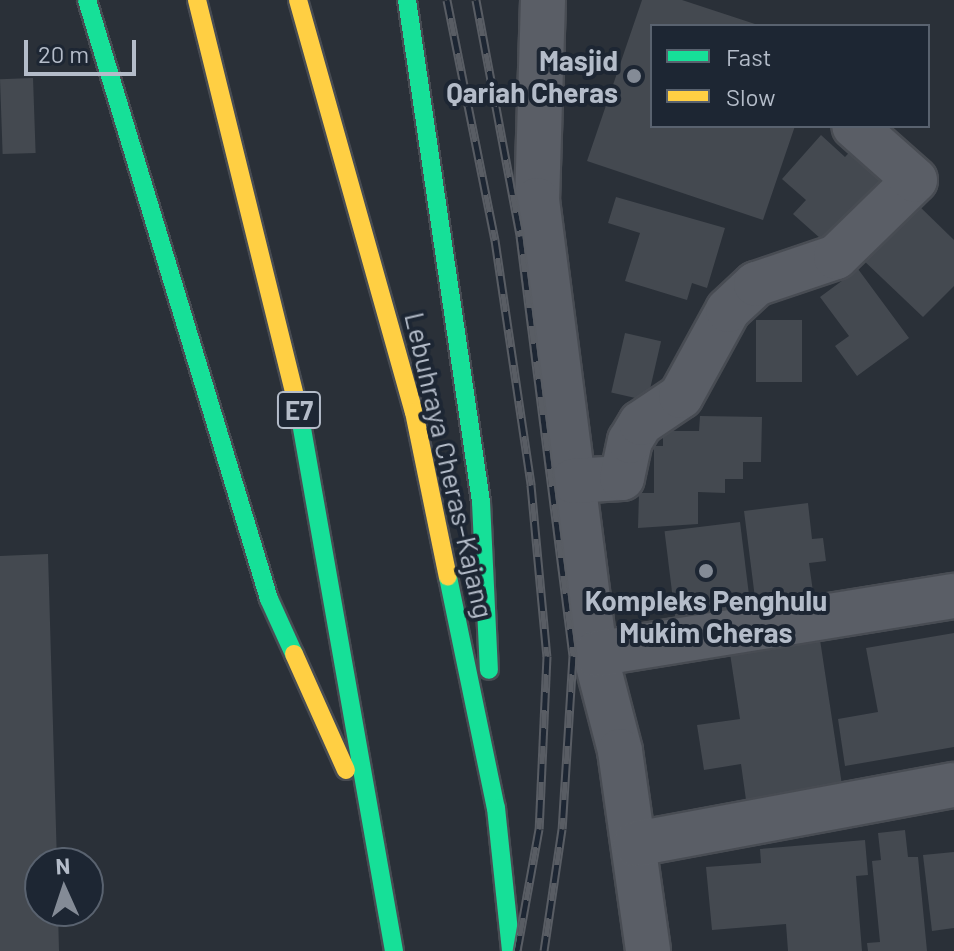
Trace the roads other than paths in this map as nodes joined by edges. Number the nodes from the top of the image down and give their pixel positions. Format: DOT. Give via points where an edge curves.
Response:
graph roads {
  1 [pos="87,0"];
  2 [pos="197,0"];
  3 [pos="298,0"];
  4 [pos="407,0"];
  5 [pos="543,0"];
  6 [pos="856,128"];
  7 [pos="573,481"];
  8 [pos="954,596"];
  9 [pos="595,654"];
  10 [pos="954,785"];
  11 [pos="496,808"];
  12 [pos="372,826"];
  13 [pos="635,844"];
  14 [pos="394,951"];
  15 [pos="511,951"];
  16 [pos="648,951"];
  1 -- 12 [label="highway" via="269,599"];
  2 -- 12 [label="highway, E7" via="297,397"];
  3 -- 11 [label="highway, Lebuhraya Cheras–Kajang" via="414,412"];
  4 -- 11 [label="highway" via="481,502"];
  5 -- 7 [label="street" via="537,200"];
  6 -- 7 [label="street" via="915,180 836,257 756,284 728,310 681,396 641,423 630,441 622,478"];
  7 -- 9 [label="street"];
  8 -- 9 [label="street"];
  9 -- 13 [label="street"];
  10 -- 13 [label="street"];
  11 -- 15 [label="highway, Lebuhraya Cheras–Kajang"];
  12 -- 14 [label="highway, E7"];
  13 -- 16 [label="street"];
}
